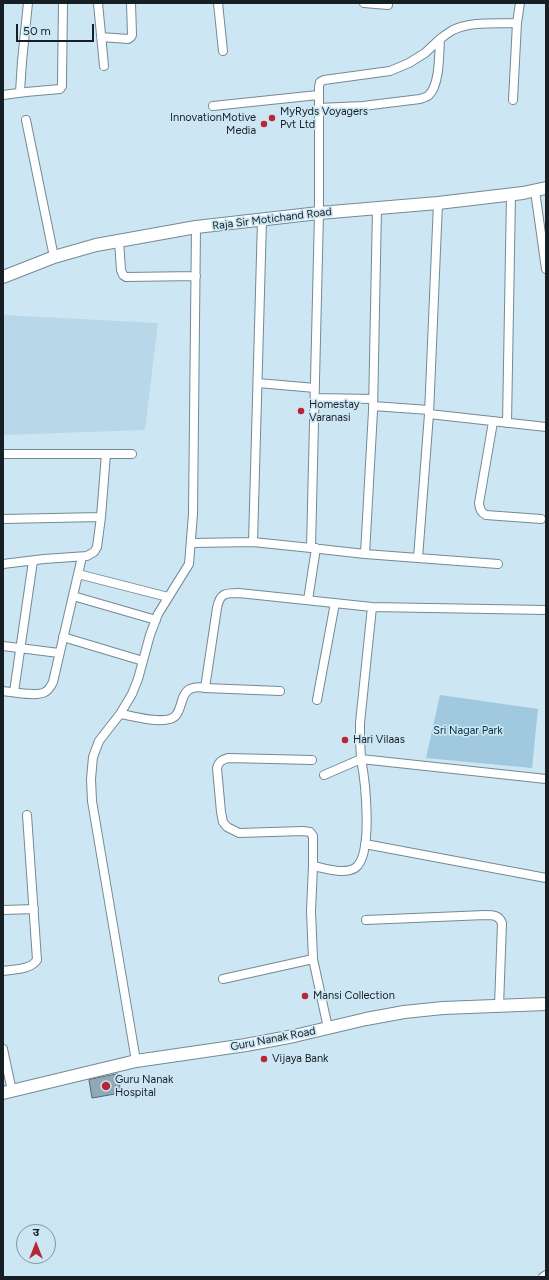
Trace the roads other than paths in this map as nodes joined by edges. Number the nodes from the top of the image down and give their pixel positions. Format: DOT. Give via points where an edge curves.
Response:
graph roads {
  1 [pos="28,3"];
  2 [pos="63,3"];
  3 [pos="98,3"];
  4 [pos="131,3"];
  5 [pos="218,3"];
  6 [pos="364,3"];
  7 [pos="388,3"];
  8 [pos="520,3"];
  9 [pos="517,23"];
  10 [pos="102,38"];
  11 [pos="440,39"];
  12 [pos="223,51"];
  13 [pos="104,66"];
  14 [pos="20,92"];
  15 [pos="3,95"];
  16 [pos="318,95"];
  17 [pos="513,100"];
  18 [pos="213,106"];
  19 [pos="318,108"];
  20 [pos="26,120"];
  21 [pos="541,189"];
  22 [pos="511,195"];
  23 [pos="438,203"];
  24 [pos="377,208"];
  25 [pos="319,212"];
  26 [pos="262,220"];
  27 [pos="196,227"];
  28 [pos="119,241"];
  29 [pos="54,257"];
  30 [pos="546,269"];
  31 [pos="196,276"];
  32 [pos="3,277"];
  33 [pos="258,383"];
  34 [pos="315,388"];
  35 [pos="315,398"];
  36 [pos="373,402"];
  37 [pos="429,412"];
  38 [pos="493,422"];
  39 [pos="507,423"];
  40 [pos="546,427"];
  41 [pos="3,454"];
  42 [pos="106,454"];
  43 [pos="132,454"];
  44 [pos="101,517"];
  45 [pos="3,519"];
  46 [pos="541,519"];
  47 [pos="253,542"];
  48 [pos="192,543"];
  49 [pos="313,548"];
  50 [pos="365,554"];
  51 [pos="82,557"];
  52 [pos="418,558"];
  53 [pos="33,561"];
  54 [pos="3,564"];
  55 [pos="498,564"];
  56 [pos="78,574"];
  57 [pos="73,596"];
  58 [pos="168,597"];
  59 [pos="308,600"];
  60 [pos="335,603"];
  61 [pos="372,607"];
  62 [pos="546,610"];
  63 [pos="156,620"];
  64 [pos="63,637"];
  65 [pos="3,646"];
  66 [pos="20,649"];
  67 [pos="60,653"];
  68 [pos="143,661"];
  69 [pos="206,688"];
  70 [pos="3,691"];
  71 [pos="280,691"];
  72 [pos="14,692"];
  73 [pos="317,700"];
  74 [pos="120,714"];
  75 [pos="361,759"];
  76 [pos="312,760"];
  77 [pos="324,776"];
  78 [pos="546,779"];
  79 [pos="27,815"];
  80 [pos="365,844"];
  81 [pos="313,866"];
  82 [pos="546,878"];
  83 [pos="34,909"];
  84 [pos="3,910"];
  85 [pos="366,920"];
  86 [pos="312,959"];
  87 [pos="3,971"];
  88 [pos="223,978"];
  89 [pos="546,1004"];
  90 [pos="499,1006"];
  91 [pos="328,1028"];
  92 [pos="3,1049"];
  93 [pos="136,1062"];
  94 [pos="7,1092"];
  95 [pos="546,1275"];
  96 [pos="543,1277"];
  1 -- 14 [label="street"];
  2 -- 14 [label="street" via="62,86 56,90"];
  3 -- 10 [label="street"];
  4 -- 10 [label="street" via="131,38"];
  5 -- 12 [label="street"];
  6 -- 7 [label="street"];
  8 -- 9 [label="street"];
  9 -- 11 [label="street" via="463,26"];
  9 -- 17 [label="street"];
  10 -- 13 [label="street"];
  11 -- 16 [label="street" via="425,53 390,72 324,80 320,82"];
  11 -- 19 [label="street" via="436,79 428,96 370,105"];
  14 -- 15 [label="street"];
  16 -- 18 [label="street"];
  16 -- 19 [label="street"];
  19 -- 25 [label="street"];
  20 -- 29 [label="street"];
  21 -- 22 [label="street, Raja Sir Motichand Road"];
  21 -- 30 [label="street"];
  22 -- 23 [label="street, Raja Sir Motichand Road"];
  22 -- 39 [label="street"];
  23 -- 24 [label="street, Raja Sir Motichand Road"];
  23 -- 37 [label="street"];
  24 -- 25 [label="street, Raja Sir Motichand Road"];
  24 -- 36 [label="street"];
  25 -- 26 [label="street, Raja Sir Motichand Road"];
  25 -- 34 [label="street"];
  26 -- 27 [label="street, Raja Sir Motichand Road"];
  26 -- 33 [label="street"];
  27 -- 28 [label="street, Raja Sir Motichand Road"];
  27 -- 31 [label="street"];
  28 -- 29 [label="street, Raja Sir Motichand Road"];
  28 -- 31 [label="street" via="122,270 126,277"];
  29 -- 32 [label="street, Raja Sir Motichand Road"];
  31 -- 48 [label="street"];
  33 -- 34 [label="street"];
  33 -- 47 [label="street"];
  34 -- 35 [label="street"];
  35 -- 36 [label="street"];
  35 -- 49 [label="street"];
  36 -- 37 [label="street"];
  36 -- 50 [label="street"];
  37 -- 38 [label="street"];
  37 -- 52 [label="street"];
  38 -- 39 [label="street"];
  38 -- 46 [label="street" via="480,509 486,515"];
  39 -- 40 [label="street"];
  41 -- 42 [label="street"];
  42 -- 43 [label="street"];
  42 -- 44 [label="street"];
  44 -- 45 [label="street"];
  44 -- 51 [label="street" via="97,547 94,552"];
  47 -- 48 [label="street"];
  47 -- 49 [label="street"];
  48 -- 58 [label="street" via="189,564"];
  49 -- 50 [label="street"];
  49 -- 59 [label="street"];
  50 -- 52 [label="street"];
  51 -- 53 [label="street"];
  51 -- 56 [label="street"];
  52 -- 55 [label="street"];
  53 -- 54 [label="street"];
  53 -- 66 [label="street"];
  56 -- 57 [label="street"];
  56 -- 58 [label="street"];
  57 -- 63 [label="street"];
  57 -- 64 [label="street"];
  58 -- 63 [label="street"];
  59 -- 60 [label="street"];
  59 -- 69 [label="street" via="238,593 223,595 217,608"];
  60 -- 61 [label="street"];
  60 -- 73 [label="street"];
  61 -- 62 [label="street"];
  61 -- 75 [label="street" via="360,724"];
  63 -- 68 [label="street"];
  64 -- 67 [label="street"];
  64 -- 68 [label="street"];
  65 -- 66 [label="street"];
  66 -- 67 [label="street"];
  66 -- 72 [label="street"];
  67 -- 72 [label="street" via="53,682 48,690 39,694"];
  68 -- 74 [label="street" via="132,694"];
  69 -- 71 [label="street"];
  69 -- 74 [label="street" via="197,687 187,691 178,713 171,719 158,720"];
  70 -- 72 [label="street"];
  74 -- 93 [label="street" via="98,741 93,757 92,801"];
  75 -- 77 [label="street"];
  75 -- 78 [label="street"];
  75 -- 80 [label="street" via="367,800"];
  76 -- 81 [label="street" via="228,758 218,763 217,768 221,812 227,827 239,833 310,832 313,836"];
  79 -- 83 [label="street"];
  80 -- 81 [label="street" via="360,863 349,870"];
  80 -- 82 [label="street"];
  81 -- 86 [label="street"];
  83 -- 84 [label="street"];
  83 -- 87 [label="street" via="36,960 29,967"];
  85 -- 90 [label="street" via="497,916 502,923"];
  86 -- 88 [label="street"];
  86 -- 91 [label="street"];
  89 -- 90 [label="street, Guru Nanak Road"];
  90 -- 91 [label="street, Guru Nanak Road" via="404,1012"];
  91 -- 93 [label="street, Guru Nanak Road"];
  92 -- 94 [label="street"];
  93 -- 94 [label="street, Guru Nanak Road"];
  95 -- 96 [label="street"];
}
